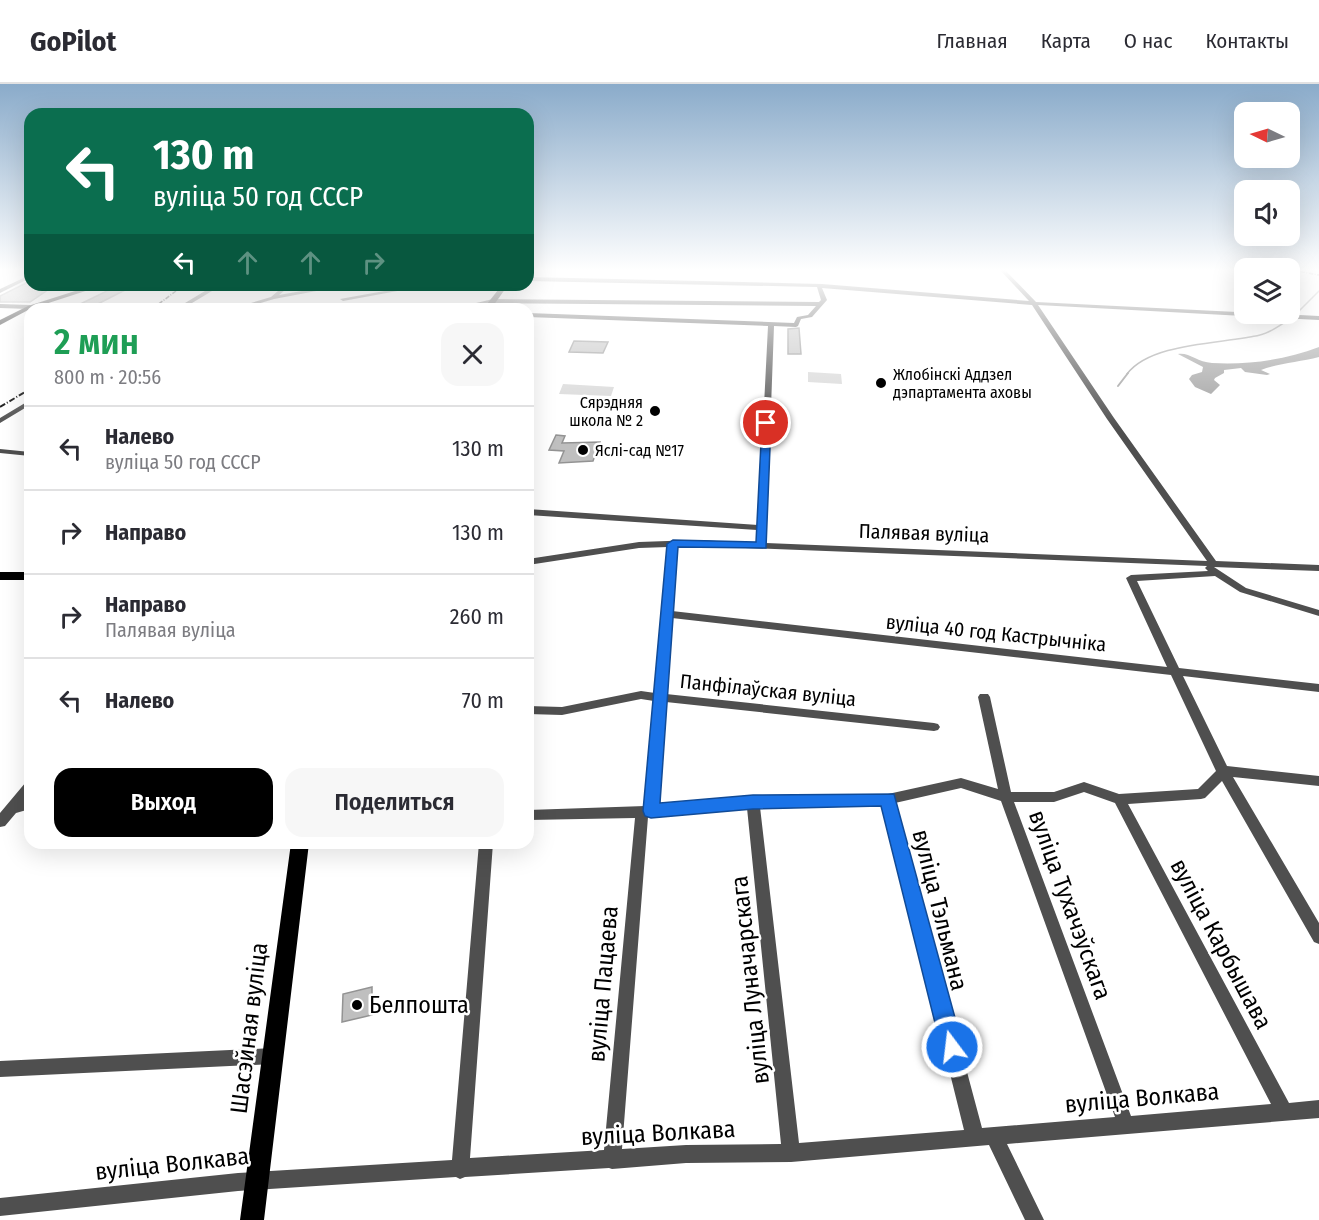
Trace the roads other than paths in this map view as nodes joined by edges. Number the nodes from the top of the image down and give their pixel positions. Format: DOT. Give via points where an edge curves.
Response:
graph roads {
  1 [pos="744,323"];
  2 [pos="797,323"];
  3 [pos="1047,323"];
  4 [pos="771,324"];
  5 [pos="24,406"];
  6 [pos="0,421"];
  7 [pos="0,451"];
  8 [pos="24,453"];
  9 [pos="534,512"];
  10 [pos="762,528"];
  11 [pos="673,544"];
  12 [pos="761,546"];
  13 [pos="534,561"];
  14 [pos="1211,567"];
  15 [pos="1319,568"];
  16 [pos="0,576"];
  17 [pos="24,576"];
  18 [pos="1319,613"];
  19 [pos="668,614"];
  20 [pos="1175,671"];
  21 [pos="1319,688"];
  22 [pos="659,697"];
  23 [pos="984,697"];
  24 [pos="534,710"];
  25 [pos="934,727"];
  26 [pos="1224,771"];
  27 [pos="1319,781"];
  28 [pos="24,793"];
  29 [pos="1006,797"];
  30 [pos="888,799"];
  31 [pos="1119,799"];
  32 [pos="753,802"];
  33 [pos="24,805"];
  34 [pos="12,808"];
  35 [pos="647,812"];
  36 [pos="534,815"];
  37 [pos="0,822"];
  38 [pos="299,849"];
  39 [pos="486,849"];
  40 [pos="1319,936"];
  41 [pos="273,1056"];
  42 [pos="0,1069"];
  43 [pos="1319,1109"];
  44 [pos="1284,1111"];
  45 [pos="1126,1125"];
  46 [pos="984,1137"];
  47 [pos="791,1153"];
  48 [pos="612,1161"];
  49 [pos="460,1170"];
  50 [pos="257,1181"];
  51 [pos="0,1207"];
  52 [pos="252,1220"];
  53 [pos="1035,1220"];
  1 -- 4 [label="street"];
  2 -- 4 [label="street"];
  3 -- 14 [label="street"];
  4 -- 10 [label="street"];
  5 -- 6 [label="street"];
  7 -- 8 [label="street"];
  9 -- 10 [label="street"];
  10 -- 12 [label="street"];
  11 -- 12 [label="street, Палявая вуліца"];
  11 -- 13 [label="street, Палявая вуліца"];
  11 -- 19 [label="street, вуліца Пацаева"];
  12 -- 14 [label="street, Палявая вуліца"];
  14 -- 15 [label="street, Палявая вуліца"];
  14 -- 18 [label="street" via="1244,590"];
  14 -- 20 [label="street" via="1131,578"];
  16 -- 17 [label="main road"];
  19 -- 20 [label="street, вуліца 40 год Кастрычніка"];
  19 -- 22 [label="street, вуліца Пацаева"];
  20 -- 21 [label="street, вуліца 40 год Кастрычніка"];
  20 -- 26 [label="street"];
  22 -- 24 [label="street, Панфілаўская вуліца" via="641,695 562,711"];
  22 -- 25 [label="street, Панфілаўская вуліца"];
  22 -- 35 [label="street, вуліца Пацаева"];
  23 -- 29 [label="street, вуліца Тухачэўскага"];
  26 -- 27 [label="street"];
  26 -- 31 [label="street" via="1201,794"];
  26 -- 40 [label="street"];
  28 -- 34 [label="street"];
  29 -- 30 [label="street" via="961,783"];
  29 -- 31 [label="street" via="1054,797 1084,788"];
  29 -- 45 [label="street, вуліца Тухачэўскага"];
  30 -- 32 [label="street"];
  30 -- 46 [label="street, вуліца Тэльмана"];
  31 -- 44 [label="street, вуліца Карбышава"];
  32 -- 35 [label="street"];
  32 -- 47 [label="street, вуліца Луначарскага"];
  33 -- 34 [label="street"];
  34 -- 37 [label="street"];
  35 -- 36 [label="street"];
  35 -- 48 [label="street, вуліца Пацаева"];
  38 -- 41 [label="main road, Шасэйная вуліца"];
  39 -- 49 [label="street"];
  41 -- 42 [label="street"];
  41 -- 50 [label="main road, Шасэйная вуліца"];
  43 -- 44 [label="street, вуліца Волкава"];
  44 -- 45 [label="street, вуліца Волкава"];
  45 -- 46 [label="street, вуліца Волкава"];
  46 -- 47 [label="street, вуліца Волкава"];
  46 -- 53 [label="street, вуліца Тэльмана"];
  47 -- 48 [label="street, вуліца Волкава" via="686,1154"];
  48 -- 49 [label="street, вуліца Волкава"];
  49 -- 50 [label="street, вуліца Волкава"];
  50 -- 51 [label="street, вуліца Волкава"];
  50 -- 52 [label="main road, Шасэйная вуліца"];
}
